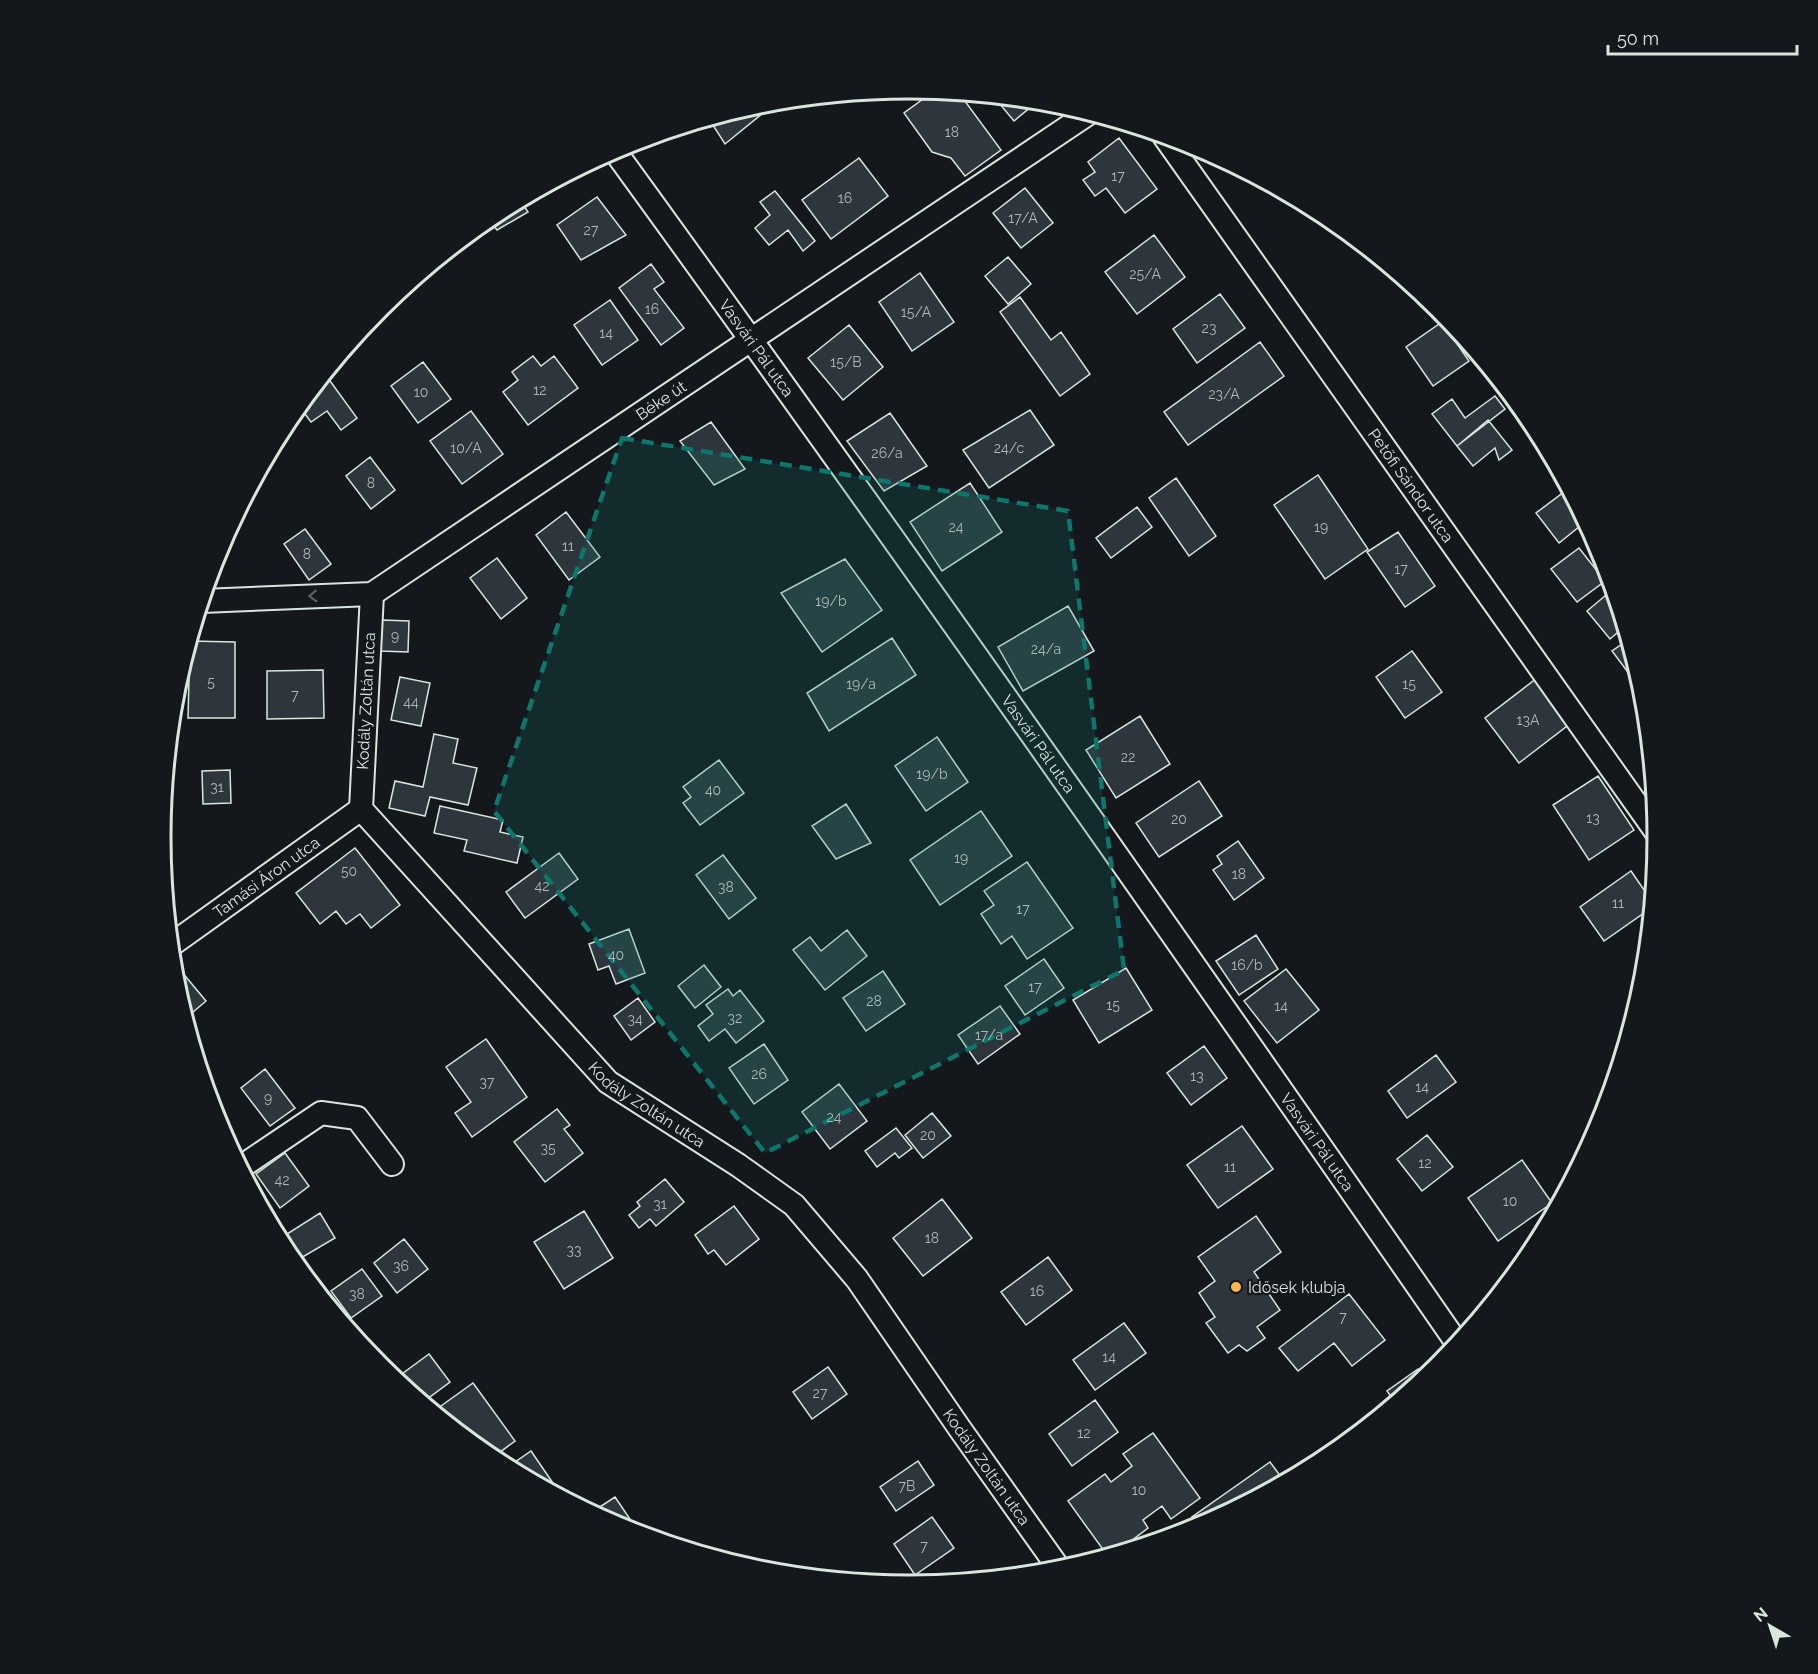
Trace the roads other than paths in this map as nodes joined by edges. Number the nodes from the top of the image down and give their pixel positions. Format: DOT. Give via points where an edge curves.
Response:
graph roads {
  1 [pos="1080,119"];
  2 [pos="1173,148"];
  3 [pos="620,158"];
  4 [pos="752,340"];
  5 [pos="372,594"];
  6 [pos="210,601"];
  7 [pos="361,809"];
  8 [pos="1646,817"];
  9 [pos="178,940"];
  10 [pos="247,1163"];
  11 [pos="392,1164"];
  12 [pos="1452,1336"];
  13 [pos="1054,1561"];
  1 -- 4 [label="street, Béke út"];
  2 -- 8 [label="street, Petőfi Sándor utca"];
  3 -- 4 [label="street, Vasvári Pál utca"];
  4 -- 5 [label="street, Béke út"];
  4 -- 12 [label="street, Vasvári Pál utca"];
  5 -- 6 [label="street, one-way"];
  5 -- 7 [label="street, Kodály Zoltán utca"];
  7 -- 9 [label="street, Tamási Áron utca"];
  7 -- 13 [label="street, Kodály Zoltán utca" via="608,1082 794,1205 857,1279"];
  10 -- 11 [label="street" via="321,1113 357,1118"];
}
